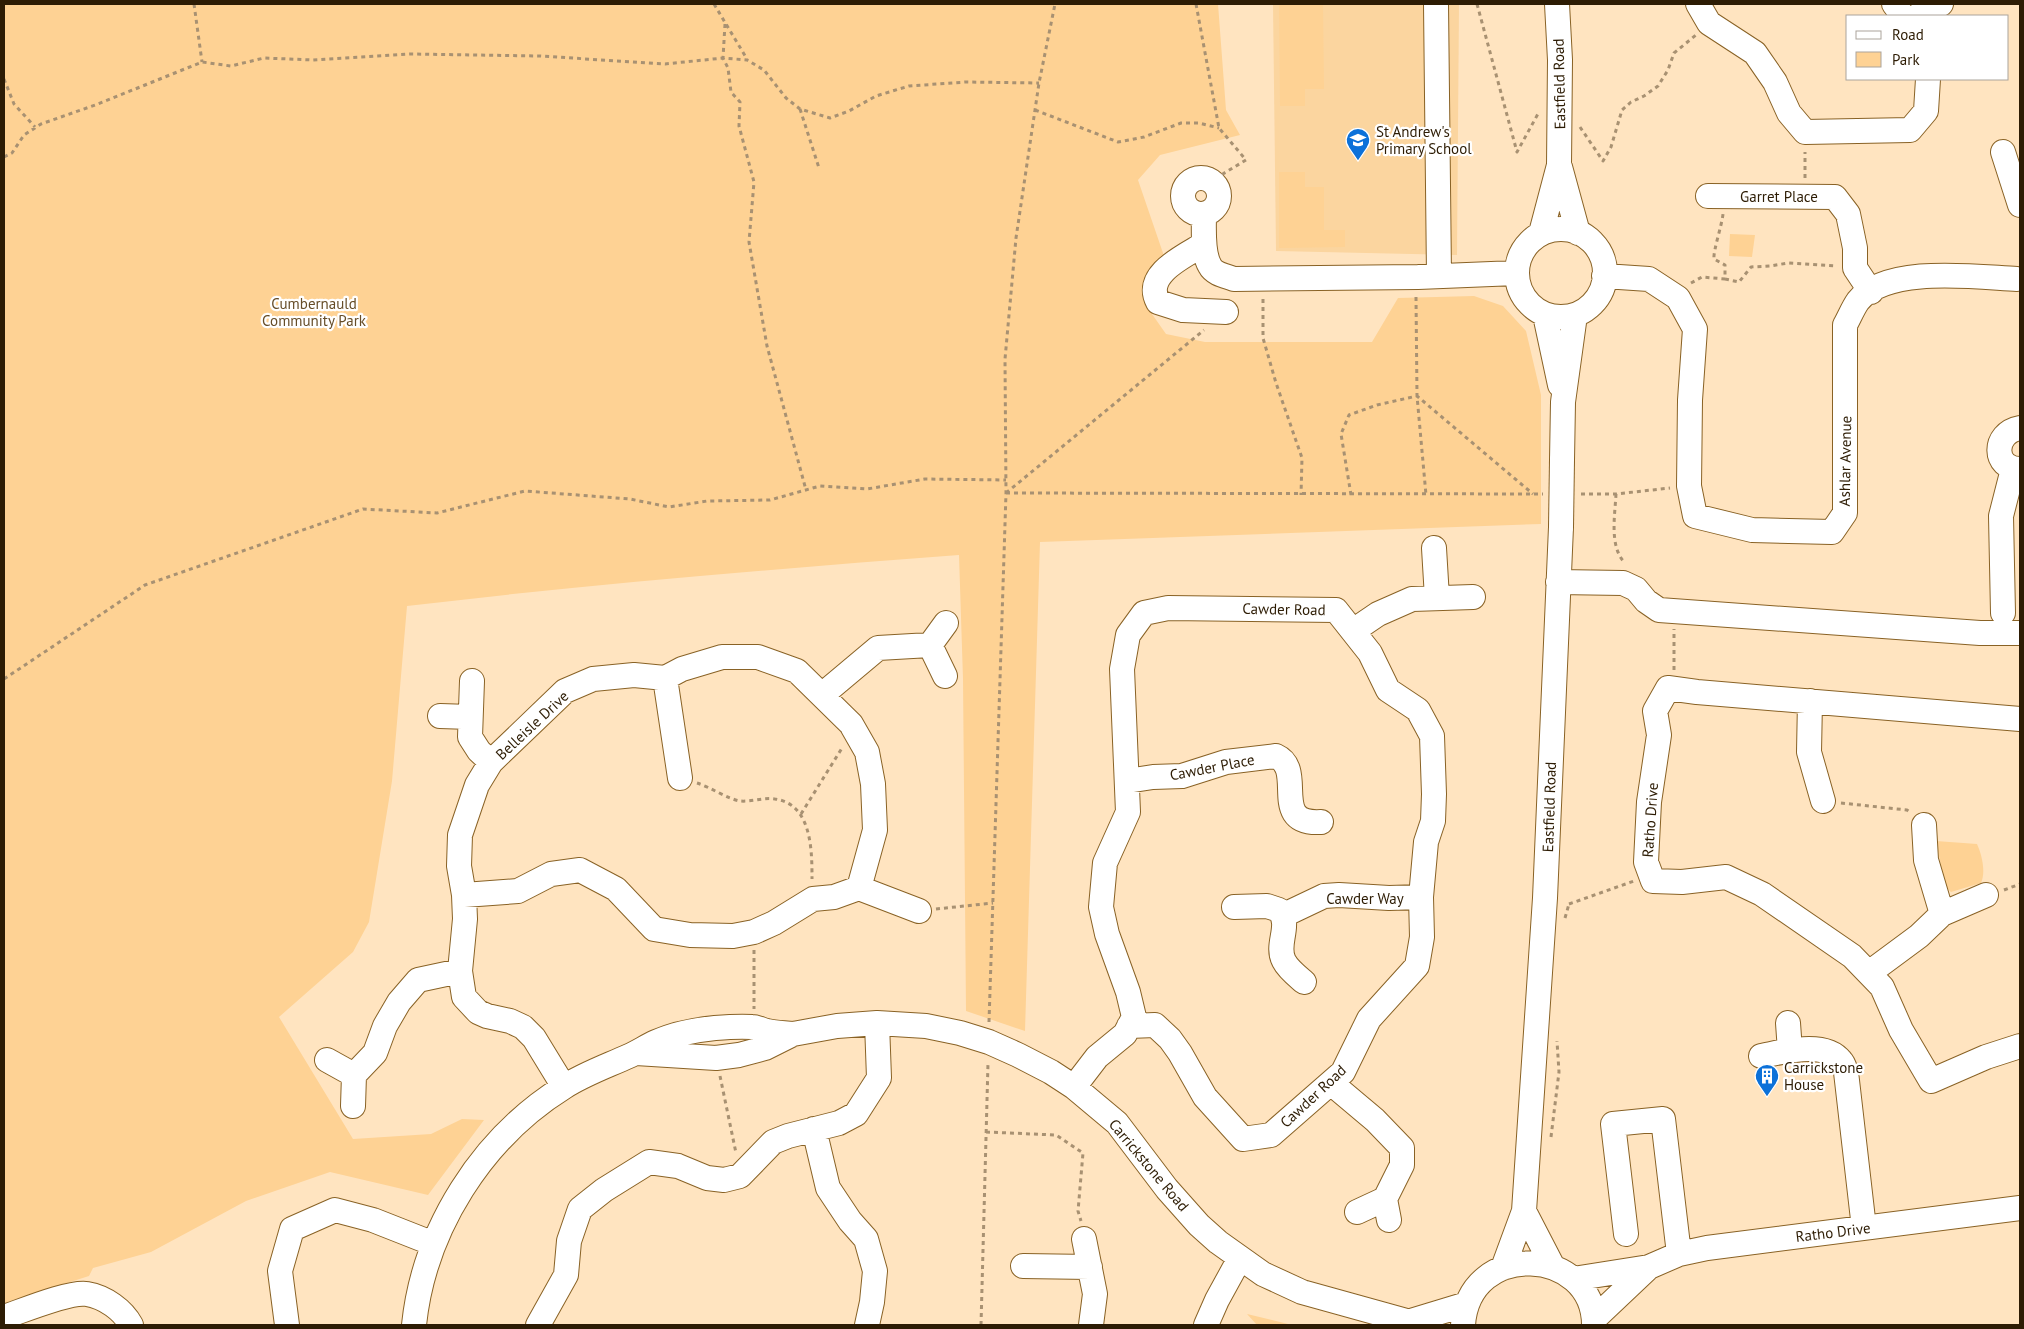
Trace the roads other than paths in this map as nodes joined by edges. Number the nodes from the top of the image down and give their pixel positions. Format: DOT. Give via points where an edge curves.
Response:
graph roads {
  1 [pos="1436,4"];
  2 [pos="1557,4"];
  3 [pos="1698,4"];
  4 [pos="1894,4"];
  5 [pos="1940,4"];
  6 [pos="1902,15"];
  7 [pos="1919,15"];
  8 [pos="1928,80"];
  9 [pos="2003,152"];
  10 [pos="1559,165"];
  11 [pos="1211,181"];
  12 [pos="1717,196"];
  13 [pos="2020,205"];
  14 [pos="1578,232"];
  15 [pos="1542,233"];
  16 [pos="1204,244"];
  17 [pos="1516,273"];
  18 [pos="1427,276"];
  19 [pos="1604,276"];
  20 [pos="2019,276"];
  21 [pos="1870,292"];
  22 [pos="1226,312"];
  23 [pos="1544,315"];
  24 [pos="1575,316"];
  25 [pos="1564,402"];
  26 [pos="2020,428"];
  27 [pos="2017,469"];
  28 [pos="1434,548"];
  29 [pos="2011,574"];
  30 [pos="1558,582"];
  31 [pos="1437,598"];
  32 [pos="1473,598"];
  33 [pos="2002,613"];
  34 [pos="946,623"];
  35 [pos="1353,631"];
  36 [pos="2020,633"];
  37 [pos="930,645"];
  38 [pos="945,676"];
  39 [pos="665,678"];
  40 [pos="472,681"];
  41 [pos="822,695"];
  42 [pos="1810,701"];
  43 [pos="440,716"];
  44 [pos="470,717"];
  45 [pos="2020,719"];
  46 [pos="491,762"];
  47 [pos="680,778"];
  48 [pos="1127,782"];
  49 [pos="1823,801"];
  50 [pos="1321,822"];
  51 [pos="1924,825"];
  52 [pos="859,888"];
  53 [pos="464,895"];
  54 [pos="1986,896"];
  55 [pos="1421,897"];
  56 [pos="1234,907"];
  57 [pos="919,911"];
  58 [pos="1942,914"];
  59 [pos="1284,915"];
  60 [pos="460,970"];
  61 [pos="1869,973"];
  62 [pos="1304,982"];
  63 [pos="877,1023"];
  64 [pos="1788,1023"];
  65 [pos="1129,1026"];
  66 [pos="793,1034"];
  67 [pos="2020,1046"];
  68 [pos="1790,1051"];
  69 [pos="636,1053"];
  70 [pos="1761,1056"];
  71 [pos="327,1060"];
  72 [pos="354,1075"];
  73 [pos="1331,1083"];
  74 [pos="564,1087"];
  75 [pos="1074,1087"];
  76 [pos="353,1106"];
  77 [pos="814,1129"];
  78 [pos="2020,1208"];
  79 [pos="1524,1211"];
  80 [pos="1357,1212"];
  81 [pos="1864,1228"];
  82 [pos="1626,1234"];
  83 [pos="1084,1239"];
  84 [pos="434,1244"];
  85 [pos="1679,1254"];
  86 [pos="1240,1258"];
  87 [pos="1024,1266"];
  88 [pos="1649,1266"];
  89 [pos="1090,1267"];
  90 [pos="1502,1268"];
  91 [pos="1563,1273"];
  92 [pos="1465,1315"];
  93 [pos="4,1317"];
  94 [pos="1594,1322"];
  95 [pos="1416,1323"];
  96 [pos="131,1325"];
  97 [pos="287,1325"];
  98 [pos="414,1325"];
  99 [pos="538,1325"];
  100 [pos="866,1325"];
  101 [pos="1091,1325"];
  102 [pos="1206,1325"];
  1 -- 18 [label="street"];
  2 -- 10 [label="street, Eastfield Road"];
  3 -- 8 [label="street" via="1709,23 1755,53 1775,82 1789,113 1806,132 1910,130 1926,111"];
  4 -- 6 [label="street"];
  5 -- 7 [label="street"];
  9 -- 13 [label="street"];
  10 -- 14 [label="street, Eastfield Road"];
  10 -- 15 [label="street, Eastfield Road"];
  11 -- 16 [label="street" via="1219,197 1214,208 1204,214"];
  12 -- 21 [label="street, Garret Place" via="1836,196 1848,214 1855,268"];
  14 -- 15 [label="street" via="1567,229"];
  14 -- 19 [label="street" via="1589,239 1603,259"];
  15 -- 17 [label="street" via="1521,252"];
  16 -- 18 [label="street" via="1210,266 1219,274 1234,279"];
  16 -- 22 [label="street" via="1158,276 1155,295 1158,302 1183,310"];
  17 -- 18 [label="street"];
  17 -- 23 [label="street" via="1518,286 1533,308"];
  19 -- 21 [label="street, Ashlar Avenue" via="1649,279 1678,298 1695,329 1689,486 1696,516 1752,530 1832,532 1845,513 1845,325 1858,300"];
  19 -- 24 [label="street" via="1603,285 1591,306"];
  20 -- 21 [label="street, Ashlar Avenue" via="1922,275 1881,284"];
  23 -- 24 [label="street"];
  23 -- 25 [label="street, Eastfield Road"];
  24 -- 25 [label="street, Eastfield Road"];
  25 -- 30 [label="street, Eastfield Road, bridge"];
  26 -- 27 [label="street" via="2011,429 2002,438 1999,450 2003,462"];
  27 -- 29 [label="street" via="2001,516"];
  28 -- 31 [label="street"];
  29 -- 33 [label="street"];
  30 -- 36 [label="street" via="1623,584 1636,590 1659,610 1980,633"];
  30 -- 79 [label="street, Eastfield Road" via="1545,898"];
  31 -- 32 [label="street"];
  31 -- 35 [label="street" via="1412,599 1378,614"];
  34 -- 37 [label="street"];
  35 -- 48 [label="street, Cawder Road" via="1336,610 1168,608 1144,613 1128,635 1122,669"];
  35 -- 55 [label="street, Cawder Road" via="1370,653 1388,690 1418,710 1432,736 1433,821 1426,842"];
  37 -- 38 [label="street"];
  37 -- 41 [label="street" via="878,648"];
  39 -- 41 [label="street" via="682,669 722,657 758,657 797,671"];
  39 -- 46 [label="street, Belleisle Drive" via="634,674 593,679 565,691"];
  39 -- 47 [label="street"];
  40 -- 44 [label="street, Belleisle Drive"];
  41 -- 52 [label="street" via="851,724 867,752 873,784 875,830"];
  42 -- 45 [label="street, Ratho Drive"];
  42 -- 49 [label="street" via="1809,752"];
  42 -- 61 [label="street, Ratho Drive" via="1668,688 1655,711 1659,735 1649,802 1646,862 1653,881 1682,882 1726,877 1762,894 1852,956"];
  43 -- 44 [label="street"];
  44 -- 46 [label="street, Belleisle Drive" via="470,737"];
  46 -- 53 [label="street, Belleisle Drive" via="477,785 460,835"];
  48 -- 50 [label="street, Cawder Place" via="1182,776 1226,762 1276,756 1288,765 1289,799 1293,810 1310,823"];
  48 -- 65 [label="street, Cawder Road" via="1128,812 1105,863 1101,907 1134,1017"];
  51 -- 58 [label="street" via="1926,860"];
  52 -- 53 [label="street" via="834,897 813,899 774,923 754,932 733,936 690,935 654,929 616,889 580,870 551,874 518,891"];
  52 -- 57 [label="street"];
  53 -- 60 [label="street, Belleisle Drive"];
  54 -- 58 [label="street"];
  55 -- 59 [label="street, Cawder Way" via="1324,896"];
  55 -- 73 [label="street, Cawder Road" via="1422,937 1417,966 1369,1019 1346,1066"];
  56 -- 59 [label="street" via="1267,906"];
  58 -- 61 [label="street" via="1920,936"];
  59 -- 62 [label="street" via="1284,961"];
  60 -- 72 [label="street" via="418,980 399,1002 375,1053"];
  60 -- 74 [label="street, Belleisle Drive" via="464,997 478,1012 523,1027 534,1038"];
  61 -- 67 [label="street, Ratho Drive" via="1882,987 1901,1030 1930,1081"];
  63 -- 66 [label="street, Carrickstone Road"];
  63 -- 75 [label="street, Carrickstone Road" via="926,1026 989,1042 1018,1054"];
  63 -- 77 [label="street" via="879,1078 856,1114 839,1123"];
  64 -- 68 [label="street"];
  65 -- 73 [label="street, Cawder Road" via="1155,1025 1170,1038 1205,1097 1243,1139 1271,1135"];
  65 -- 75 [label="street" via="1125,1034 1097,1057"];
  66 -- 69 [label="street, Carrickstone Road" via="765,1048 716,1058"];
  66 -- 69 [label="street, Carrickstone Road" via="764,1031 754,1026 715,1028 680,1034"];
  68 -- 70 [label="street"];
  68 -- 81 [label="street" via="1828,1050 1842,1061 1846,1072"];
  69 -- 74 [label="street, Carrickstone Road"];
  71 -- 72 [label="street"];
  72 -- 76 [label="street"];
  73 -- 80 [label="street" via="1402,1148 1402,1165 1387,1210"];
  74 -- 84 [label="street, Carrickstone Road" via="497,1143 464,1184"];
  75 -- 86 [label="street, Carrickstone Road" via="1117,1123 1199,1225"];
  77 -- 99 [label="street" via="773,1142 740,1176 724,1180 707,1178 678,1166 649,1162 604,1190 580,1208 569,1241 566,1275"];
  77 -- 100 [label="street" via="828,1188 866,1239 875,1271"];
  78 -- 81 [label="street, Ratho Drive"];
  79 -- 90 [label="street, Eastfield Road"];
  79 -- 91 [label="street"];
  81 -- 85 [label="street, Ratho Drive"];
  82 -- 85 [label="street" via="1613,1124 1663,1120"];
  83 -- 89 [label="street"];
  84 -- 97 [label="street" via="373,1220 334,1210 292,1229 280,1271"];
  84 -- 98 [label="street, Carrickstone Road" via="423,1278"];
  85 -- 88 [label="street, Ratho Drive"];
  86 -- 95 [label="street, Carrickstone Road" via="1263,1274 1302,1292"];
  86 -- 102 [label="street"];
  87 -- 89 [label="street"];
  88 -- 91 [label="street, Ratho Drive"];
  88 -- 94 [label="street, Ratho Drive"];
  89 -- 101 [label="street" via="1095,1294"];
  90 -- 91 [label="street, Ratho Drive" via="1519,1263 1537,1263"];
  90 -- 92 [label="street" via="1488,1276 1476,1289"];
  91 -- 94 [label="street" via="1586,1297"];
  92 -- 95 [label="street, Carrickstone Road"];
  93 -- 96 [label="street" via="66,1297 86,1294 111,1303"];
}
